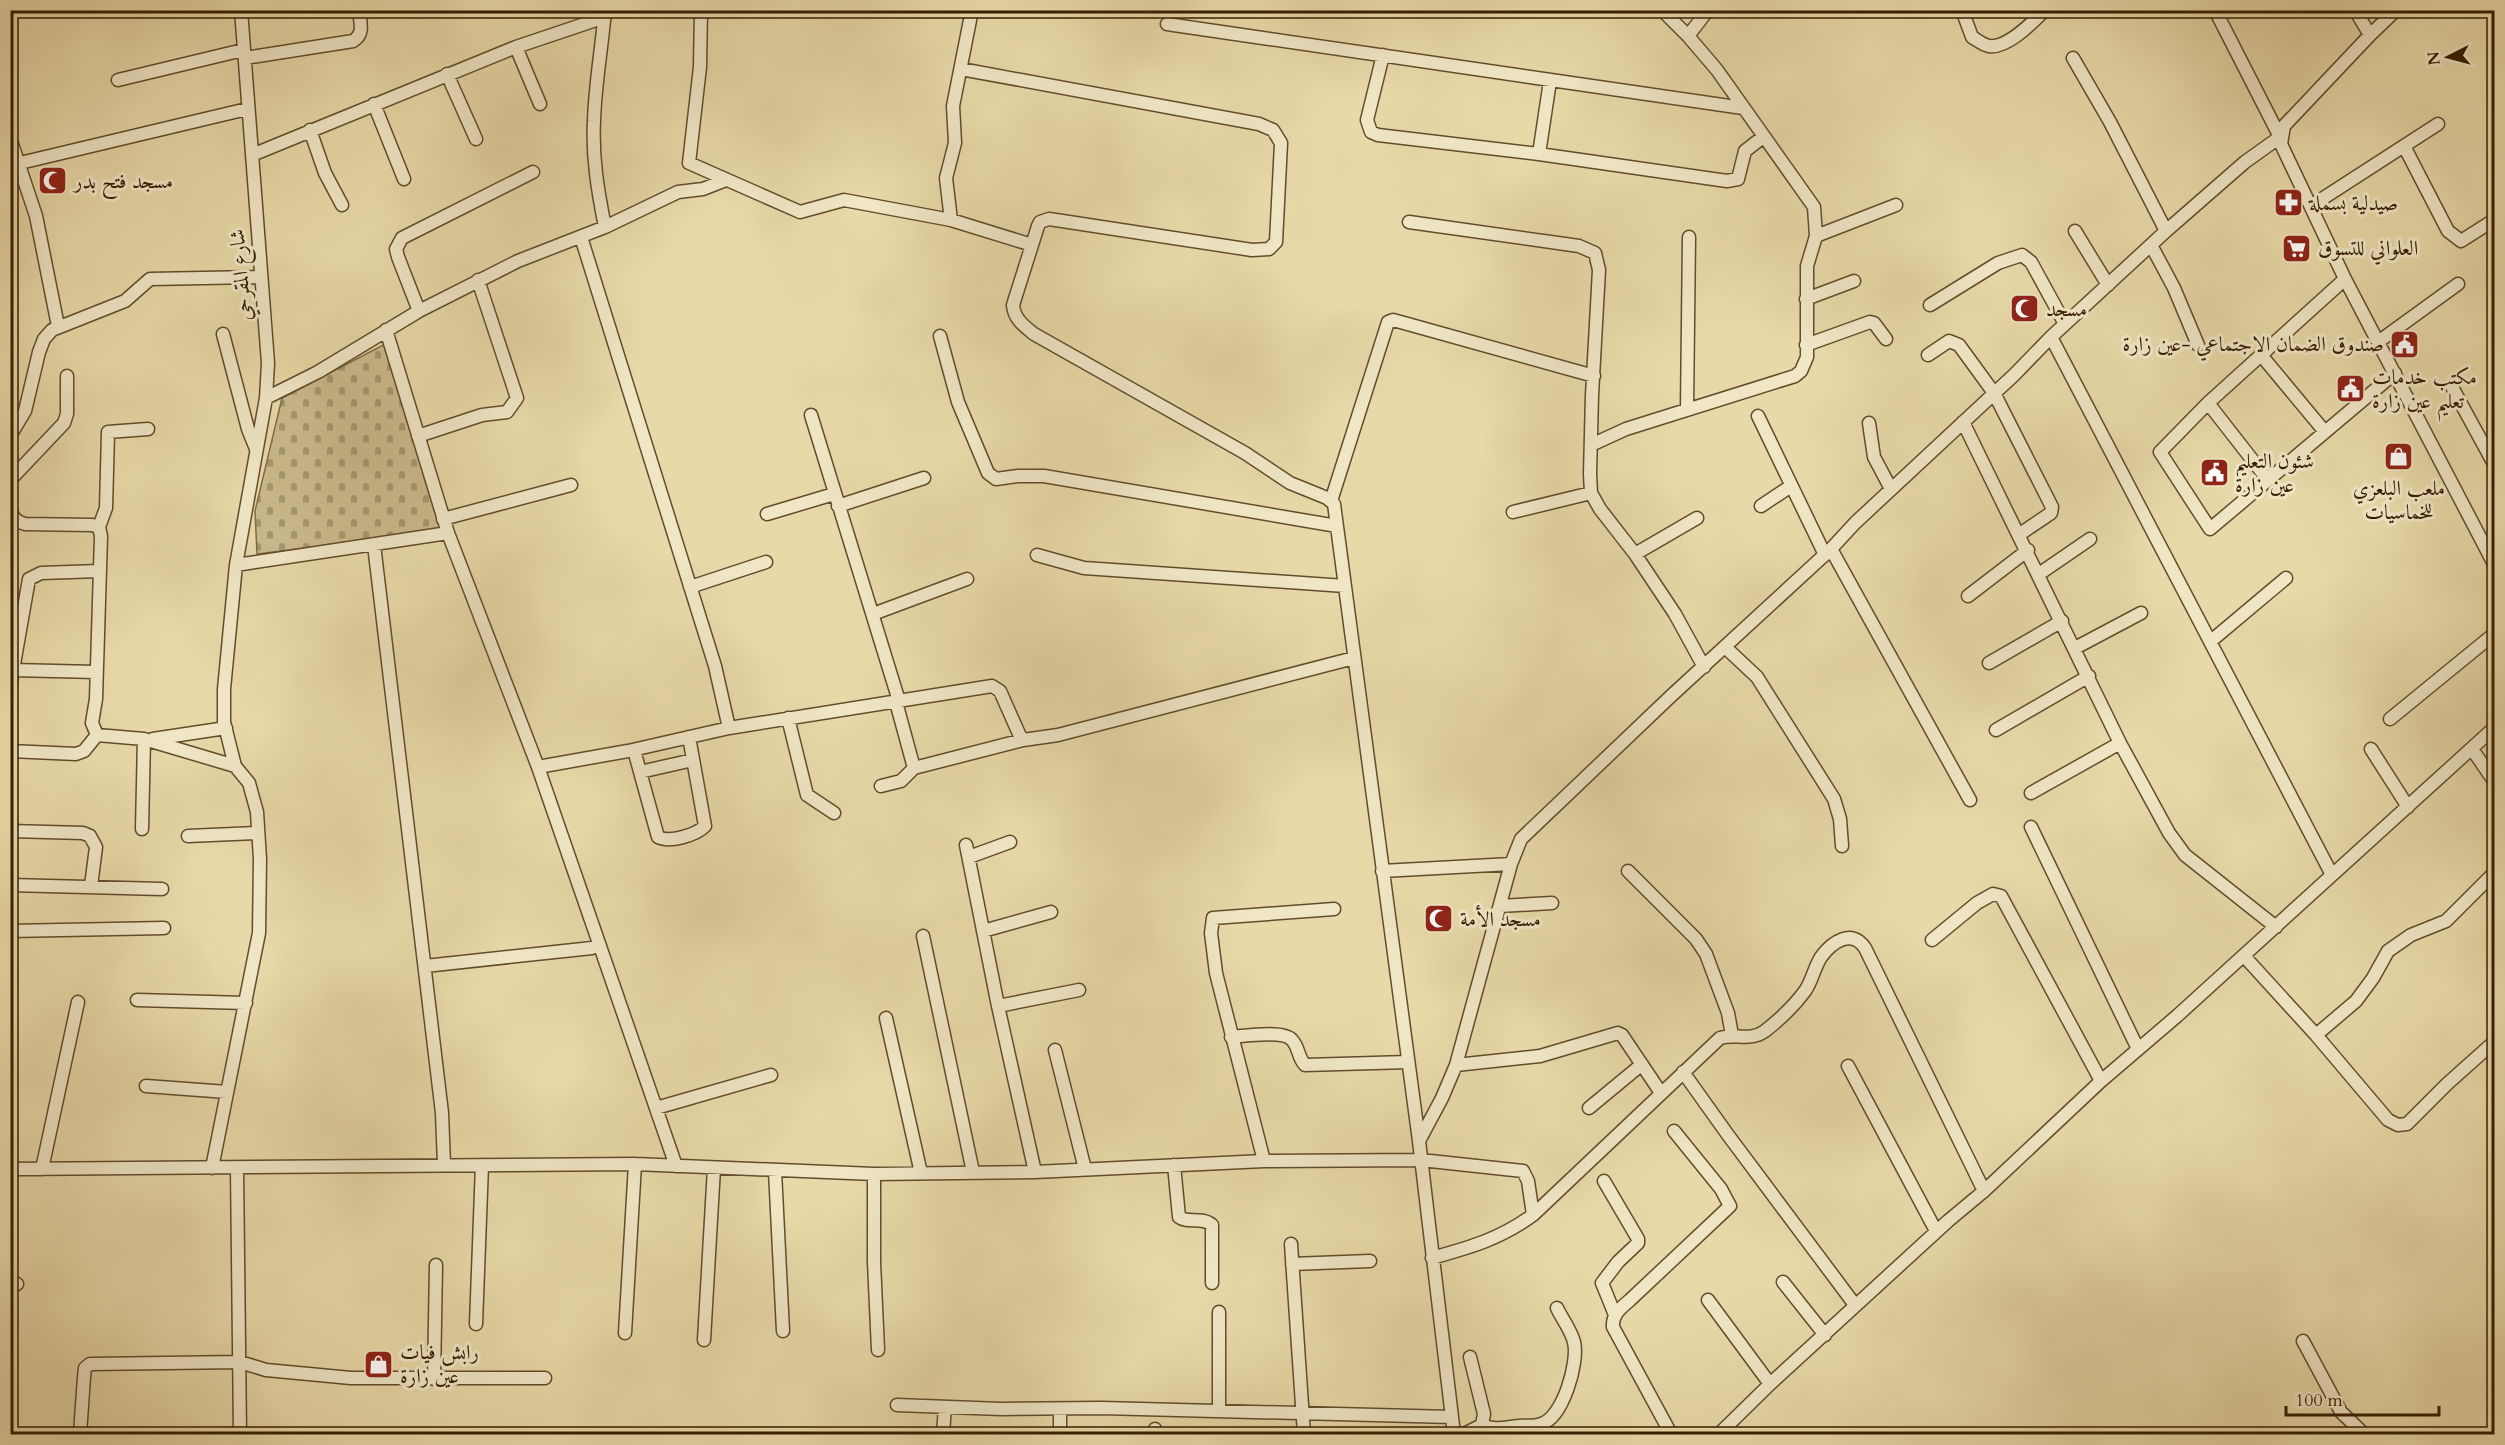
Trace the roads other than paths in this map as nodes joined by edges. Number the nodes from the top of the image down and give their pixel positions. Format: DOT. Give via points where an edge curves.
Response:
graph roads {
  1 [pos="241,10"];
  2 [pos="358,10"];
  3 [pos="701,10"];
  4 [pos="972,10"];
  5 [pos="1662,10"];
  6 [pos="1708,10"];
  7 [pos="1962,10"];
  8 [pos="2045,10"];
  9 [pos="2215,10"];
  10 [pos="2355,10"];
  11 [pos="2396,10"];
  12 [pos="605,14"];
  13 [pos="1167,24"];
  14 [pos="2370,35"];
  15 [pos="1688,36"];
  16 [pos="516,47"];
  17 [pos="244,54"];
  18 [pos="1383,55"];
  19 [pos="2073,58"];
  20 [pos="961,69"];
  21 [pos="447,74"];
  22 [pos="118,80"];
  23 [pos="1550,81"];
  24 [pos="374,104"];
  25 [pos="540,104"];
  26 [pos="1743,108"];
  27 [pos="247,110"];
  28 [pos="2438,124"];
  29 [pos="310,130"];
  30 [pos="1763,137"];
  31 [pos="2280,137"];
  32 [pos="10,138"];
  33 [pos="476,139"];
  34 [pos="2404,146"];
  35 [pos="1539,154"];
  36 [pos="252,155"];
  37 [pos="20,163"];
  38 [pos="533,172"];
  39 [pos="404,179"];
  40 [pos="726,180"];
  41 [pos="342,205"];
  42 [pos="1896,206"];
  43 [pos="2311,206"];
  44 [pos="951,220"];
  45 [pos="2494,220"];
  46 [pos="1409,222"];
  47 [pos="605,227"];
  48 [pos="2075,231"];
  49 [pos="2166,231"];
  50 [pos="1816,236"];
  51 [pos="580,237"];
  52 [pos="1689,237"];
  53 [pos="1032,245"];
  54 [pos="2151,245"];
  55 [pos="261,277"];
  56 [pos="2345,279"];
  57 [pos="478,280"];
  58 [pos="1854,281"];
  59 [pos="2458,284"];
  60 [pos="2108,285"];
  61 [pos="1806,299"];
  62 [pos="1930,305"];
  63 [pos="418,311"];
  64 [pos="2065,324"];
  65 [pos="58,326"];
  66 [pos="386,330"];
  67 [pos="223,334"];
  68 [pos="940,336"];
  69 [pos="2051,337"];
  70 [pos="1886,339"];
  71 [pos="2378,342"];
  72 [pos="1806,345"];
  73 [pos="2198,345"];
  74 [pos="1928,355"];
  75 [pos="2261,355"];
  76 [pos="2394,373"];
  77 [pos="67,375"];
  78 [pos="1594,376"];
  79 [pos="2452,387"];
  80 [pos="1994,393"];
  81 [pos="266,398"];
  82 [pos="2208,403"];
  83 [pos="1687,411"];
  84 [pos="811,414"];
  85 [pos="1758,416"];
  86 [pos="1964,422"];
  87 [pos="1869,423"];
  88 [pos="148,429"];
  89 [pos="2325,432"];
  90 [pos="10,436"];
  91 [pos="418,436"];
  92 [pos="1591,445"];
  93 [pos="257,450"];
  94 [pos="2494,464"];
  95 [pos="924,478"];
  96 [pos="10,480"];
  97 [pos="2268,480"];
  98 [pos="571,485"];
  99 [pos="1791,486"];
  100 [pos="1892,489"];
  101 [pos="1592,493"];
  102 [pos="836,500"];
  103 [pos="1331,501"];
  104 [pos="1761,506"];
  105 [pos="10,507"];
  106 [pos="1513,512"];
  107 [pos="767,514"];
  108 [pos="1698,518"];
  109 [pos="443,519"];
  110 [pos="1337,526"];
  111 [pos="99,528"];
  112 [pos="448,534"];
  113 [pos="2020,534"];
  114 [pos="2090,539"];
  115 [pos="374,545"];
  116 [pos="2028,550"];
  117 [pos="1828,552"];
  118 [pos="1635,554"];
  119 [pos="1037,555"];
  120 [pos="766,562"];
  121 [pos="2494,564"];
  122 [pos="236,565"];
  123 [pos="99,571"];
  124 [pos="2039,574"];
  125 [pos="2286,578"];
  126 [pos="967,579"];
  127 [pos="1345,586"];
  128 [pos="690,587"];
  129 [pos="1968,596"];
  130 [pos="2141,613"];
  131 [pos="873,614"];
  132 [pos="2062,621"];
  133 [pos="2494,634"];
  134 [pos="2211,641"];
  135 [pos="1725,647"];
  136 [pos="2075,648"];
  137 [pos="1354,658"];
  138 [pos="1989,663"];
  139 [pos="1704,667"];
  140 [pos="13,670"];
  141 [pos="96,672"];
  142 [pos="2089,676"];
  143 [pos="10,687"];
  144 [pos="898,702"];
  145 [pos="788,718"];
  146 [pos="2390,719"];
  147 [pos="225,728"];
  148 [pos="729,728"];
  149 [pos="2494,728"];
  150 [pos="1996,730"];
  151 [pos="97,735"];
  152 [pos="689,737"];
  153 [pos="147,739"];
  154 [pos="1023,740"];
  155 [pos="2120,743"];
  156 [pos="2371,749"];
  157 [pos="2472,749"];
  158 [pos="634,750"];
  159 [pos="10,751"];
  160 [pos="693,760"];
  161 [pos="235,766"];
  162 [pos="538,767"];
  163 [pos="914,768"];
  164 [pos="640,772"];
  165 [pos="2494,781"];
  166 [pos="881,786"];
  167 [pos="2031,793"];
  168 [pos="1970,800"];
  169 [pos="2408,807"];
  170 [pos="834,813"];
  171 [pos="2031,827"];
  172 [pos="142,829"];
  173 [pos="10,831"];
  174 [pos="258,833"];
  175 [pos="188,836"];
  176 [pos="1010,842"];
  177 [pos="1842,846"];
  178 [pos="1511,864"];
  179 [pos="1382,871"];
  180 [pos="1629,871"];
  181 [pos="2494,873"];
  182 [pos="2332,875"];
  183 [pos="10,885"];
  184 [pos="91,886"];
  185 [pos="162,890"];
  186 [pos="1552,903"];
  187 [pos="1500,906"];
  188 [pos="1334,909"];
  189 [pos="1051,912"];
  190 [pos="2276,927"];
  191 [pos="164,928"];
  192 [pos="983,931"];
  193 [pos="10,932"];
  194 [pos="923,936"];
  195 [pos="1932,940"];
  196 [pos="592,948"];
  197 [pos="2244,956"];
  198 [pos="424,966"];
  199 [pos="1079,990"];
  200 [pos="137,1000"];
  201 [pos="78,1002"];
  202 [pos="246,1003"];
  203 [pos="998,1006"];
  204 [pos="886,1018"];
  205 [pos="1732,1035"];
  206 [pos="2316,1035"];
  207 [pos="1231,1037"];
  208 [pos="2494,1042"];
  209 [pos="2138,1049"];
  210 [pos="1055,1050"];
  211 [pos="1408,1062"];
  212 [pos="1456,1065"];
  213 [pos="1641,1065"];
  214 [pos="1848,1066"];
  215 [pos="1683,1072"];
  216 [pos="771,1075"];
  217 [pos="2101,1081"];
  218 [pos="146,1086"];
  219 [pos="227,1092"];
  220 [pos="1661,1093"];
  221 [pos="656,1108"];
  222 [pos="1589,1108"];
  223 [pos="1674,1131"];
  224 [pos="1419,1141"];
  225 [pos="1421,1160"];
  226 [pos="1264,1161"];
  227 [pos="635,1164"];
  228 [pos="444,1165"];
  229 [pos="482,1165"];
  230 [pos="1174,1165"];
  231 [pos="676,1166"];
  232 [pos="212,1168"];
  233 [pos="237,1168"];
  234 [pos="714,1168"];
  235 [pos="10,1169"];
  236 [pos="42,1169"];
  237 [pos="1085,1169"];
  238 [pos="775,1171"];
  239 [pos="973,1172"];
  240 [pos="1035,1172"];
  241 [pos="921,1173"];
  242 [pos="874,1174"];
  243 [pos="1604,1181"];
  244 [pos="1984,1191"];
  245 [pos="1533,1215"];
  246 [pos="1936,1232"];
  247 [pos="1291,1244"];
  248 [pos="1432,1258"];
  249 [pos="1370,1261"];
  250 [pos="1292,1264"];
  251 [pos="436,1265"];
  252 [pos="1212,1282"];
  253 [pos="1783,1282"];
  254 [pos="1708,1300"];
  255 [pos="1855,1305"];
  256 [pos="1557,1308"];
  257 [pos="1219,1312"];
  258 [pos="1615,1315"];
  259 [pos="476,1324"];
  260 [pos="783,1331"];
  261 [pos="625,1333"];
  262 [pos="1825,1335"];
  263 [pos="704,1340"];
  264 [pos="2303,1341"];
  265 [pos="878,1350"];
  266 [pos="1470,1357"];
  267 [pos="240,1362"];
  268 [pos="545,1378"];
  269 [pos="434,1379"];
  270 [pos="1770,1384"];
  271 [pos="897,1405"];
  272 [pos="945,1407"];
  273 [pos="1060,1409"];
  274 [pos="1219,1411"];
  275 [pos="1304,1414"];
  276 [pos="1451,1417"];
  277 [pos="1482,1425"];
  278 [pos="1545,1429"];
  279 [pos="80,1434"];
  280 [pos="240,1434"];
  281 [pos="943,1434"];
  282 [pos="1060,1434"];
  283 [pos="1304,1434"];
  284 [pos="1454,1434"];
  285 [pos="1464,1434"];
  286 [pos="1671,1434"];
  287 [pos="1719,1434"];
  288 [pos="2364,1434"];
  1 -- 17 [label="street, شارع المقرحي"];
  2 -- 17 [label="street" via="361,31 353,41"];
  3 -- 40 [label="street" via="700,68 689,163"];
  4 -- 20 [label="street"];
  5 -- 15 [label="street"];
  6 -- 15 [label="street"];
  7 -- 8 [label="street" via="1972,37 1991,47 2024,31"];
  9 -- 31 [label="street"];
  10 -- 14 [label="street"];
  11 -- 14 [label="street"];
  12 -- 16 [label="street"];
  12 -- 47 [label="street" via="594,148"];
  13 -- 18 [label="street"];
  14 -- 31 [label="street" via="2284,126"];
  15 -- 26 [label="street"];
  16 -- 21 [label="street"];
  16 -- 25 [label="street"];
  17 -- 22 [label="street"];
  17 -- 27 [label="street, شارع المقرحي"];
  18 -- 23 [label="street"];
  18 -- 35 [label="street" via="1367,120 1371,132"];
  19 -- 49 [label="street"];
  20 -- 44 [label="street" via="953,106 955,143 946,178"];
  20 -- 53 [label="street" via="1248,122 1279,136 1279,211 1276,242 1269,249 1252,250 1059,219 1040,222"];
  21 -- 24 [label="street"];
  21 -- 33 [label="street"];
  23 -- 26 [label="street"];
  23 -- 35 [label="street"];
  24 -- 29 [label="street"];
  24 -- 39 [label="street"];
  26 -- 30 [label="street"];
  27 -- 36 [label="street, شارع المقرحي"];
  27 -- 37 [label="street"];
  28 -- 34 [label="street"];
  29 -- 36 [label="street"];
  29 -- 41 [label="street" via="325,173"];
  30 -- 35 [label="street" via="1745,151 1738,179 1733,181"];
  30 -- 50 [label="street" via="1814,207"];
  31 -- 43 [label="street" via="2283,152"];
  31 -- 49 [label="street" via="2232,172"];
  32 -- 37 [label="street"];
  34 -- 43 [label="street"];
  34 -- 45 [label="street" via="2453,237 2461,241"];
  36 -- 55 [label="street, شارع المقرحي"];
  37 -- 65 [label="street" via="36,216"];
  38 -- 63 [label="street" via="402,238 396,249"];
  40 -- 44 [label="street" via="800,212 844,200"];
  40 -- 47 [label="street" via="703,189 678,192"];
  42 -- 50 [label="street"];
  43 -- 56 [label="street"];
  44 -- 53 [label="street"];
  46 -- 78 [label="street" via="1579,246 1595,253 1599,270"];
  47 -- 51 [label="street"];
  48 -- 60 [label="street"];
  49 -- 54 [label="street"];
  50 -- 61 [label="street" via="1808,266"];
  51 -- 57 [label="street"];
  51 -- 128 [label="street"];
  52 -- 83 [label="street"];
  53 -- 103 [label="street" via="1013,305 1024,327 1245,453 1290,483"];
  54 -- 60 [label="street"];
  54 -- 73 [label="street"];
  55 -- 65 [label="street" via="150,279 125,301"];
  55 -- 81 [label="street, شارع المقرحي" via="268,363"];
  56 -- 71 [label="street"];
  56 -- 75 [label="street"];
  57 -- 63 [label="street"];
  57 -- 91 [label="street" via="517,398 507,412 482,415"];
  58 -- 61 [label="street"];
  59 -- 71 [label="street"];
  60 -- 64 [label="street"];
  61 -- 72 [label="street"];
  62 -- 64 [label="street" via="2018,254 2031,262"];
  63 -- 66 [label="street"];
  64 -- 69 [label="street"];
  65 -- 90 [label="street" via="42,346 25,411"];
  66 -- 81 [label="street" via="318,372"];
  66 -- 91 [label="street"];
  67 -- 93 [label="street"];
  68 -- 110 [label="street" via="958,402 988,473 996,479 1044,476"];
  69 -- 80 [label="street"];
  69 -- 134 [label="street"];
  70 -- 72 [label="street" via="1870,322"];
  71 -- 76 [label="street"];
  72 -- 83 [label="street" via="1804,365 1795,376"];
  74 -- 80 [label="street" via="1954,341"];
  75 -- 82 [label="street"];
  75 -- 89 [label="street"];
  76 -- 89 [label="street"];
  76 -- 121 [label="street"];
  77 -- 96 [label="street" via="64,423"];
  78 -- 92 [label="street"];
  78 -- 103 [label="street" via="1390,321"];
  79 -- 94 [label="street"];
  80 -- 86 [label="street"];
  80 -- 113 [label="street" via="2052,507 2051,513"];
  81 -- 93 [label="street, شارع المقرحي"];
  82 -- 97 [label="street"];
  82 -- 97 [label="street" via="2160,452 2210,529"];
  83 -- 92 [label="street" via="1626,429"];
  84 -- 102 [label="street"];
  85 -- 99 [label="street"];
  86 -- 100 [label="street"];
  86 -- 113 [label="street"];
  87 -- 100 [label="street" via="1874,457"];
  88 -- 111 [label="street" via="108,432 106,508"];
  89 -- 97 [label="street"];
  91 -- 109 [label="street"];
  92 -- 101 [label="street"];
  93 -- 122 [label="street, شارع المقرحي"];
  95 -- 102 [label="street"];
  98 -- 109 [label="street"];
  99 -- 104 [label="street"];
  99 -- 117 [label="street"];
  100 -- 117 [label="street"];
  101 -- 106 [label="street"];
  101 -- 118 [label="street"];
  102 -- 107 [label="street"];
  102 -- 131 [label="street"];
  103 -- 110 [label="street"];
  105 -- 111 [label="street" via="16,520 25,524"];
  108 -- 118 [label="street"];
  109 -- 112 [label="street"];
  110 -- 127 [label="street"];
  111 -- 123 [label="street"];
  112 -- 115 [label="street"];
  112 -- 162 [label="street"];
  113 -- 116 [label="street"];
  114 -- 124 [label="street"];
  115 -- 122 [label="street"];
  115 -- 198 [label="street"];
  116 -- 124 [label="street"];
  116 -- 129 [label="street"];
  117 -- 135 [label="street"];
  117 -- 168 [label="street"];
  118 -- 139 [label="street"];
  119 -- 127 [label="street" via="1084,568"];
  120 -- 128 [label="street"];
  122 -- 147 [label="street, شارع المقرحي" via="224,689"];
  123 -- 140 [label="street" via="41,573 29,579"];
  123 -- 141 [label="street"];
  124 -- 132 [label="street"];
  125 -- 134 [label="street"];
  126 -- 131 [label="street"];
  127 -- 137 [label="street"];
  128 -- 148 [label="street" via="715,666"];
  130 -- 136 [label="street"];
  131 -- 144 [label="street"];
  132 -- 136 [label="street"];
  132 -- 138 [label="street"];
  133 -- 146 [label="street"];
  134 -- 182 [label="street"];
  135 -- 139 [label="street"];
  135 -- 177 [label="street" via="1757,677 1834,799"];
  136 -- 142 [label="street"];
  137 -- 154 [label="street" via="1058,735"];
  137 -- 179 [label="street"];
  139 -- 178 [label="street" via="1521,839"];
  140 -- 141 [label="street"];
  140 -- 143 [label="street"];
  141 -- 151 [label="street" via="92,723"];
  142 -- 150 [label="street"];
  142 -- 155 [label="street"];
  144 -- 145 [label="street"];
  144 -- 154 [label="street" via="976,687 997,687"];
  144 -- 163 [label="street"];
  145 -- 148 [label="street"];
  145 -- 170 [label="street" via="807,795"];
  147 -- 153 [label="street"];
  147 -- 161 [label="street, شارع المقرحي"];
  148 -- 152 [label="street"];
  149 -- 157 [label="street"];
  151 -- 153 [label="street"];
  151 -- 159 [label="street" via="84,751 76,754"];
  152 -- 158 [label="street"];
  152 -- 160 [label="street"];
  153 -- 161 [label="street"];
  153 -- 172 [label="street"];
  154 -- 163 [label="street"];
  155 -- 167 [label="street"];
  155 -- 190 [label="street" via="2177,844"];
  156 -- 169 [label="street"];
  157 -- 165 [label="street"];
  157 -- 169 [label="street"];
  158 -- 162 [label="street"];
  158 -- 164 [label="street"];
  160 -- 164 [label="street"];
  160 -- 164 [label="street" via="705,826 699,832 664,840 658,837"];
  161 -- 174 [label="street, شارع المقرحي" via="249,783"];
  162 -- 221 [label="street"];
  163 -- 166 [label="street" via="901,781"];
  169 -- 182 [label="street"];
  171 -- 209 [label="street"];
  173 -- 184 [label="street" via="90,836 96,847"];
  174 -- 175 [label="street"];
  174 -- 202 [label="street, شارع المقرحي" via="259,933"];
  176 -- 192 [label="street" via="967,851"];
  178 -- 179 [label="street"];
  178 -- 187 [label="street"];
  179 -- 211 [label="street"];
  180 -- 205 [label="street" via="1706,954"];
  181 -- 206 [label="street" via="2446,921 2411,935 2388,951 2355,1001"];
  182 -- 190 [label="street"];
  183 -- 184 [label="street"];
  184 -- 185 [label="street"];
  186 -- 187 [label="street"];
  187 -- 212 [label="street"];
  188 -- 207 [label="street" via="1213,918 1216,973"];
  189 -- 192 [label="street"];
  190 -- 197 [label="street"];
  191 -- 193 [label="street"];
  192 -- 203 [label="street"];
  194 -- 239 [label="street"];
  195 -- 217 [label="street" via="1977,903 1993,894 2001,896"];
  196 -- 198 [label="street"];
  197 -- 206 [label="street"];
  197 -- 209 [label="street"];
  198 -- 228 [label="street" via="442,1113"];
  199 -- 203 [label="street"];
  200 -- 202 [label="street"];
  201 -- 236 [label="street"];
  202 -- 219 [label="street, شارع المقرحي"];
  203 -- 240 [label="street"];
  204 -- 241 [label="street"];
  205 -- 215 [label="street" via="1720,1038"];
  205 -- 244 [label="street" via="1747,1038 1763,1032 1806,990 1820,958 1829,948 1844,938 1861,941"];
  206 -- 208 [label="street" via="2388,1120 2397,1125 2407,1125"];
  207 -- 211 [label="street" via="1287,1036 1294,1041 1305,1065"];
  207 -- 226 [label="street"];
  209 -- 217 [label="street"];
  210 -- 237 [label="street"];
  211 -- 224 [label="street"];
  212 -- 213 [label="street" via="1540,1056 1618,1033"];
  212 -- 224 [label="street"];
  213 -- 220 [label="street"];
  213 -- 222 [label="street"];
  214 -- 246 [label="street"];
  215 -- 220 [label="street"];
  215 -- 255 [label="street"];
  216 -- 221 [label="street"];
  217 -- 244 [label="street"];
  218 -- 219 [label="street"];
  219 -- 232 [label="street, شارع المقرحي"];
  220 -- 245 [label="street"];
  221 -- 231 [label="street"];
  223 -- 258 [label="street" via="1730,1206"];
  224 -- 225 [label="street"];
  225 -- 226 [label="street"];
  225 -- 245 [label="street" via="1523,1171"];
  225 -- 248 [label="street"];
  226 -- 230 [label="street"];
  227 -- 229 [label="street"];
  227 -- 231 [label="street"];
  227 -- 261 [label="street"];
  228 -- 229 [label="street"];
  228 -- 233 [label="street"];
  229 -- 259 [label="street"];
  230 -- 237 [label="street"];
  230 -- 252 [label="street" via="1179,1217 1206,1220 1212,1225"];
  231 -- 234 [label="street"];
  232 -- 233 [label="street"];
  232 -- 236 [label="street"];
  233 -- 267 [label="street"];
  234 -- 238 [label="street"];
  234 -- 263 [label="street"];
  235 -- 236 [label="street"];
  237 -- 240 [label="street"];
  238 -- 242 [label="street"];
  238 -- 260 [label="street"];
  239 -- 240 [label="street"];
  239 -- 241 [label="street"];
  241 -- 242 [label="street"];
  242 -- 265 [label="street"];
  243 -- 258 [label="street" via="1638,1239 1602,1283"];
  244 -- 246 [label="street"];
  245 -- 248 [label="street" via="1504,1235"];
  246 -- 255 [label="street"];
  247 -- 250 [label="street"];
  248 -- 276 [label="street"];
  249 -- 250 [label="street"];
  250 -- 275 [label="street"];
  251 -- 269 [label="street"];
  253 -- 262 [label="street"];
  254 -- 270 [label="street"];
  255 -- 262 [label="street"];
  256 -- 278 [label="street" via="1572,1336 1575,1359 1564,1396"];
  257 -- 274 [label="street"];
  258 -- 286 [label="street" via="1613,1327"];
  262 -- 270 [label="street"];
  264 -- 288 [label="street" via="2342,1412"];
  266 -- 277 [label="street" via="1484,1414"];
  267 -- 269 [label="street" via="266,1370 351,1378"];
  267 -- 279 [label="street" via="90,1364 85,1368"];
  267 -- 280 [label="street"];
  268 -- 269 [label="street"];
  270 -- 287 [label="street"];
  271 -- 272 [label="street"];
  272 -- 273 [label="street"];
  272 -- 281 [label="street"];
  273 -- 274 [label="street"];
  273 -- 282 [label="street"];
  274 -- 275 [label="street"];
  275 -- 276 [label="street"];
  275 -- 283 [label="street"];
  276 -- 284 [label="street"];
  277 -- 278 [label="street"];
  277 -- 285 [label="street"];
}
